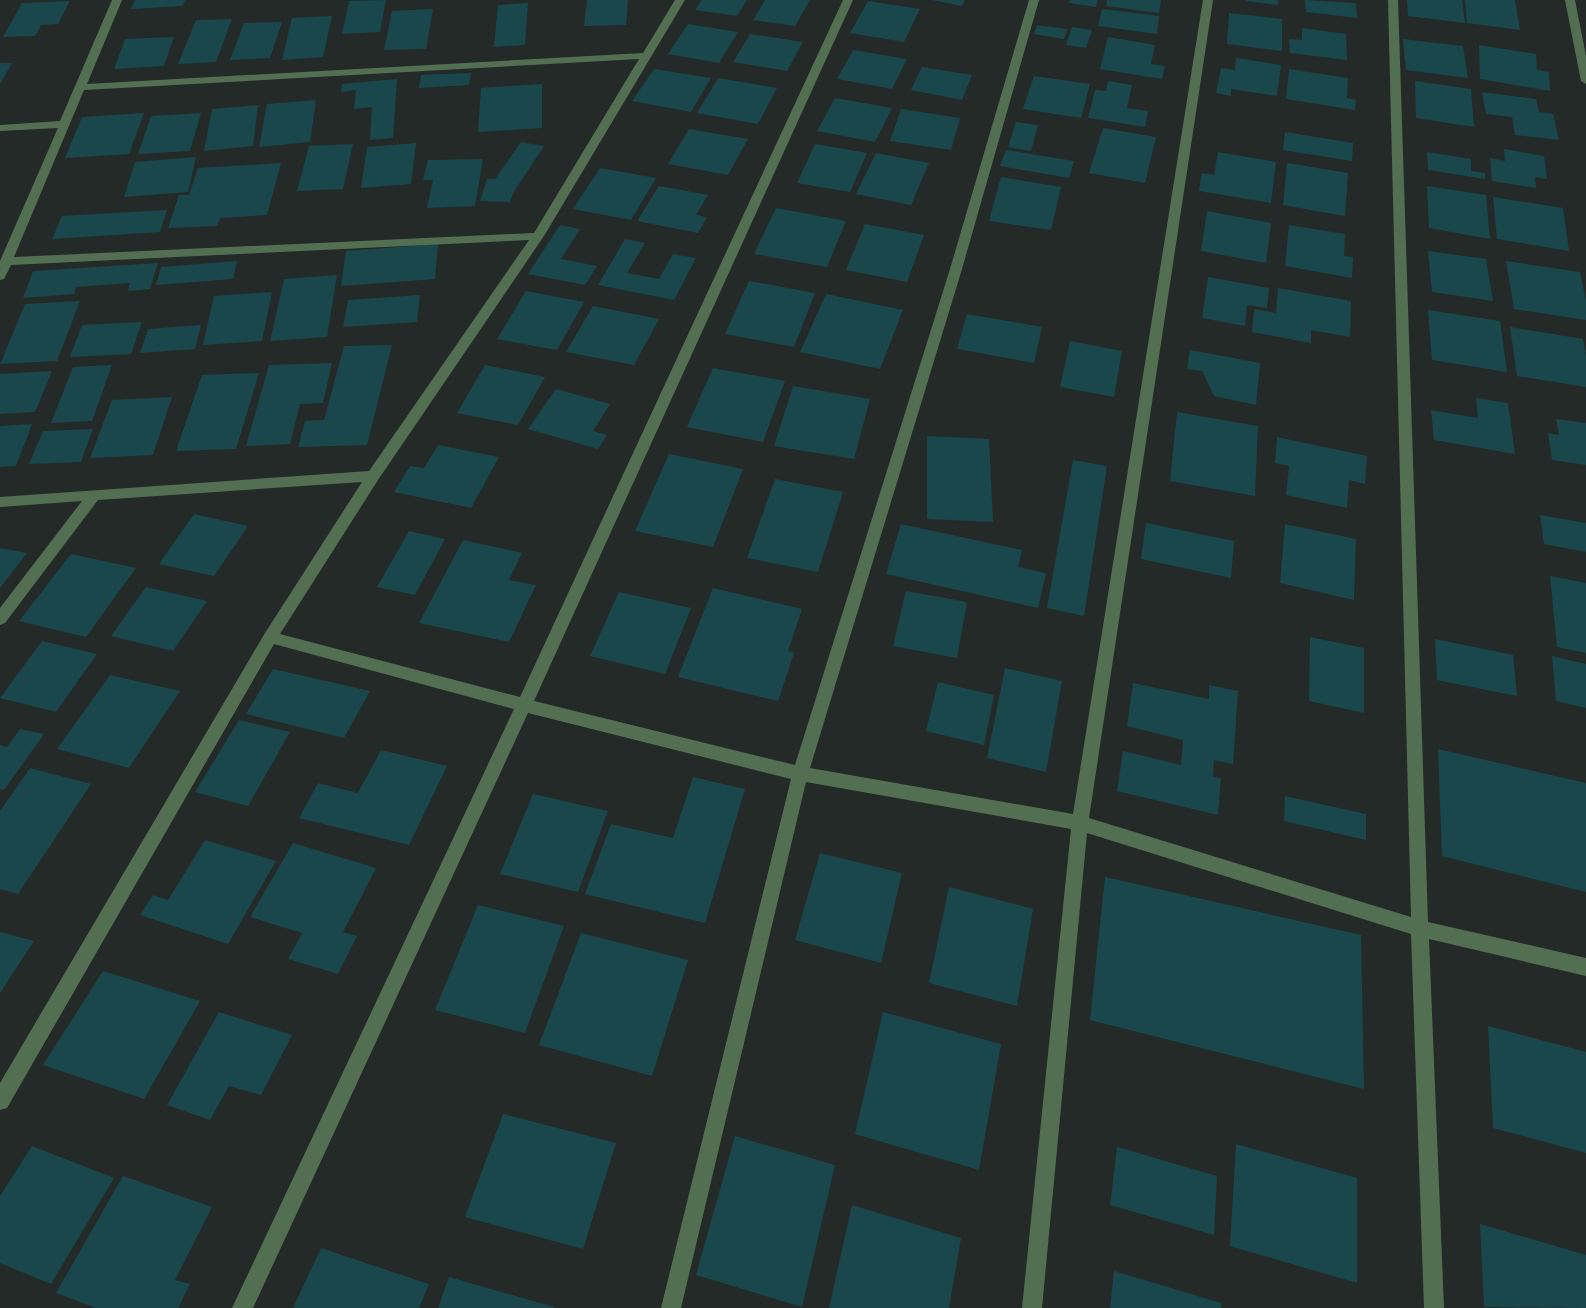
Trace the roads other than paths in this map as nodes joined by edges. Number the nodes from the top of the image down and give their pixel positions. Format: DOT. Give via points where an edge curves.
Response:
graph roads {
  1 [pos="117,0"];
  2 [pos="680,0"];
  3 [pos="848,0"];
  4 [pos="1034,0"];
  5 [pos="1208,0"];
  6 [pos="1393,0"];
  7 [pos="1570,0"];
  8 [pos="646,56"];
  9 [pos="1586,81"];
  10 [pos="81,87"];
  11 [pos="65,124"];
  12 [pos="0,128"];
  13 [pos="538,236"];
  14 [pos="6,261"];
  15 [pos="0,276"];
  16 [pos="373,476"];
  17 [pos="94,496"];
  18 [pos="0,502"];
  19 [pos="0,619"];
  20 [pos="270,637"];
  21 [pos="524,705"];
  22 [pos="800,774"];
  23 [pos="1080,823"];
  24 [pos="1420,928"];
  25 [pos="1586,967"];
  26 [pos="0,1101"];
  27 [pos="242,1308"];
  28 [pos="671,1308"];
  29 [pos="1032,1308"];
  30 [pos="1434,1308"];
  1 -- 10 [label="street"];
  2 -- 8 [label="street"];
  3 -- 21 [label="street"];
  4 -- 22 [label="street" via="956,269"];
  5 -- 23 [label="street"];
  6 -- 24 [label="street"];
  7 -- 9 [label="street"];
  8 -- 10 [label="street"];
  8 -- 13 [label="street"];
  10 -- 11 [label="street"];
  11 -- 12 [label="street"];
  11 -- 14 [label="street"];
  13 -- 14 [label="street"];
  13 -- 16 [label="street"];
  14 -- 15 [label="street"];
  16 -- 17 [label="street"];
  16 -- 20 [label="street"];
  17 -- 18 [label="street"];
  17 -- 19 [label="street"];
  20 -- 21 [label="street"];
  20 -- 26 [label="street"];
  21 -- 22 [label="street"];
  21 -- 27 [label="street"];
  22 -- 23 [label="street"];
  22 -- 28 [label="street"];
  23 -- 24 [label="street"];
  23 -- 29 [label="street"];
  24 -- 25 [label="street"];
  24 -- 30 [label="street"];
}
